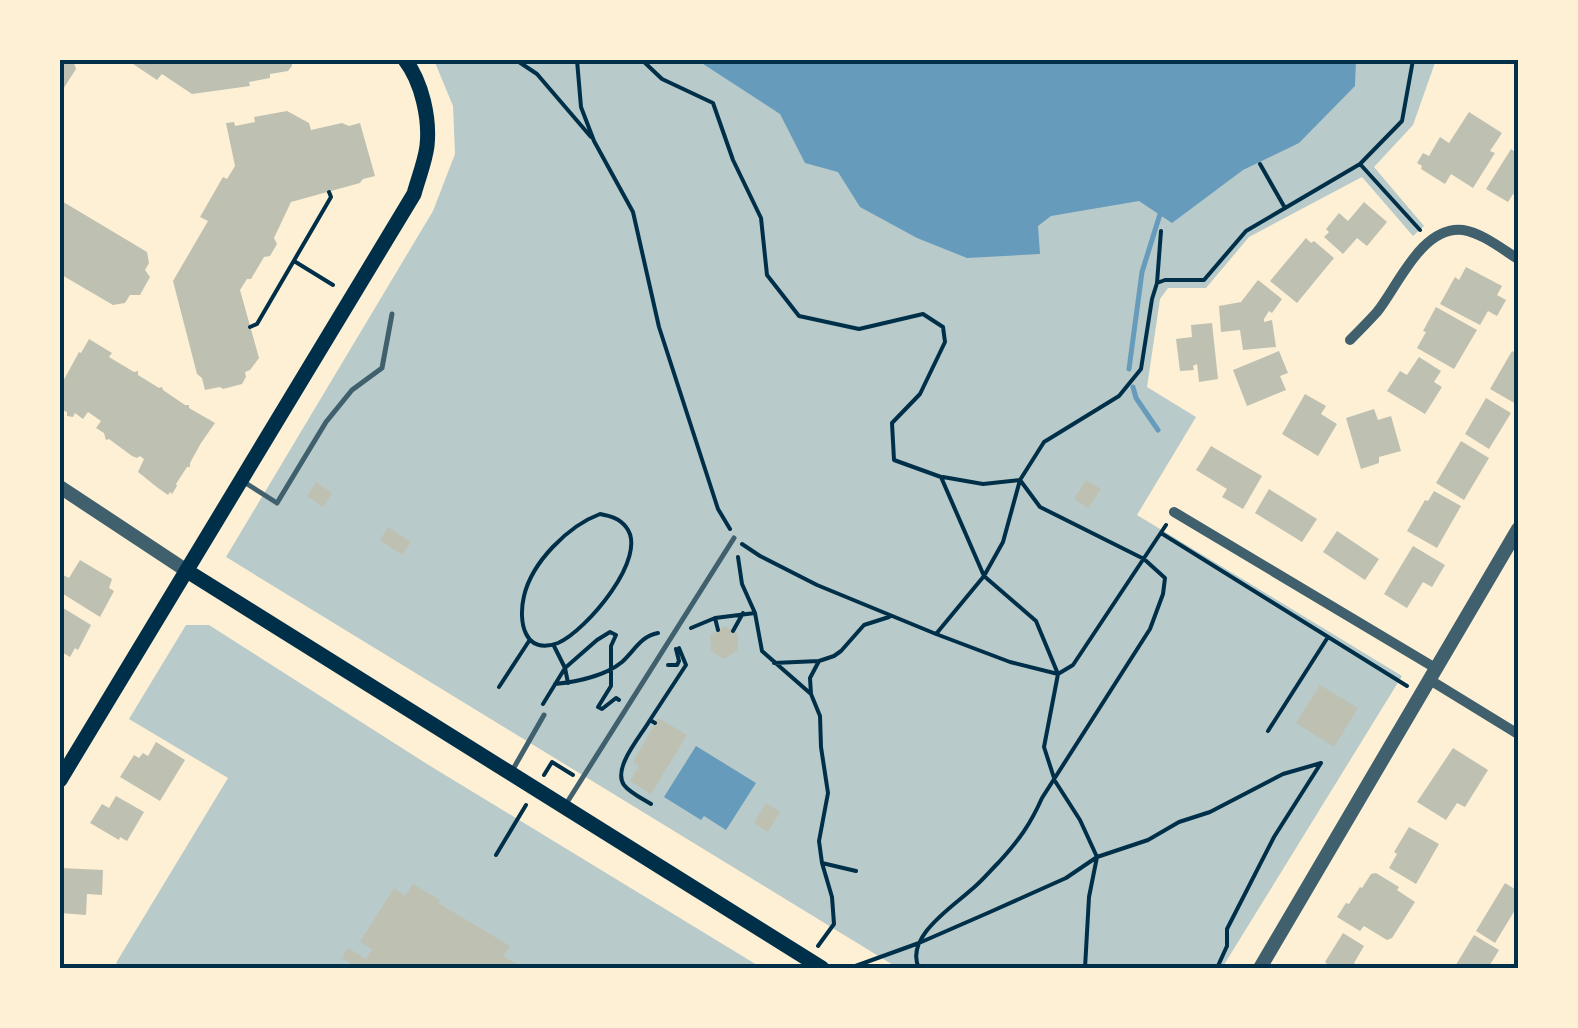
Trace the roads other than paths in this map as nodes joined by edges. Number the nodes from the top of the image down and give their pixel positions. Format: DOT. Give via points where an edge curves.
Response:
graph roads {
  1 [pos="406,60"];
  2 [pos="1518,259"];
  3 [pos="392,314"];
  4 [pos="1350,340"];
  5 [pos="241,481"];
  6 [pos="60,488"];
  7 [pos="1174,512"];
  8 [pos="1518,528"];
  9 [pos="734,538"];
  10 [pos="187,571"];
  11 [pos="1434,675"];
  12 [pos="541,713"];
  13 [pos="1518,734"];
  14 [pos="511,774"];
  15 [pos="60,780"];
  16 [pos="564,807"];
  17 [pos="815,964"];
  18 [pos="1260,968"];
  1 -- 5 [label="main road" via="426,111 427,148 414,194"];
  2 -- 4 [label="street" via="1476,234 1447,231 1418,252"];
  3 -- 5 [label="lane" via="382,368 326,422 277,503"];
  5 -- 10 [label="main road"];
  6 -- 10 [label="street"];
  7 -- 11 [label="street"];
  8 -- 11 [label="street"];
  9 -- 16 [label="lane"];
  10 -- 14 [label="main road"];
  10 -- 15 [label="main road"];
  11 -- 13 [label="street"];
  11 -- 18 [label="street"];
  12 -- 14 [label="lane"];
  14 -- 16 [label="main road"];
  16 -- 17 [label="main road"];
}
